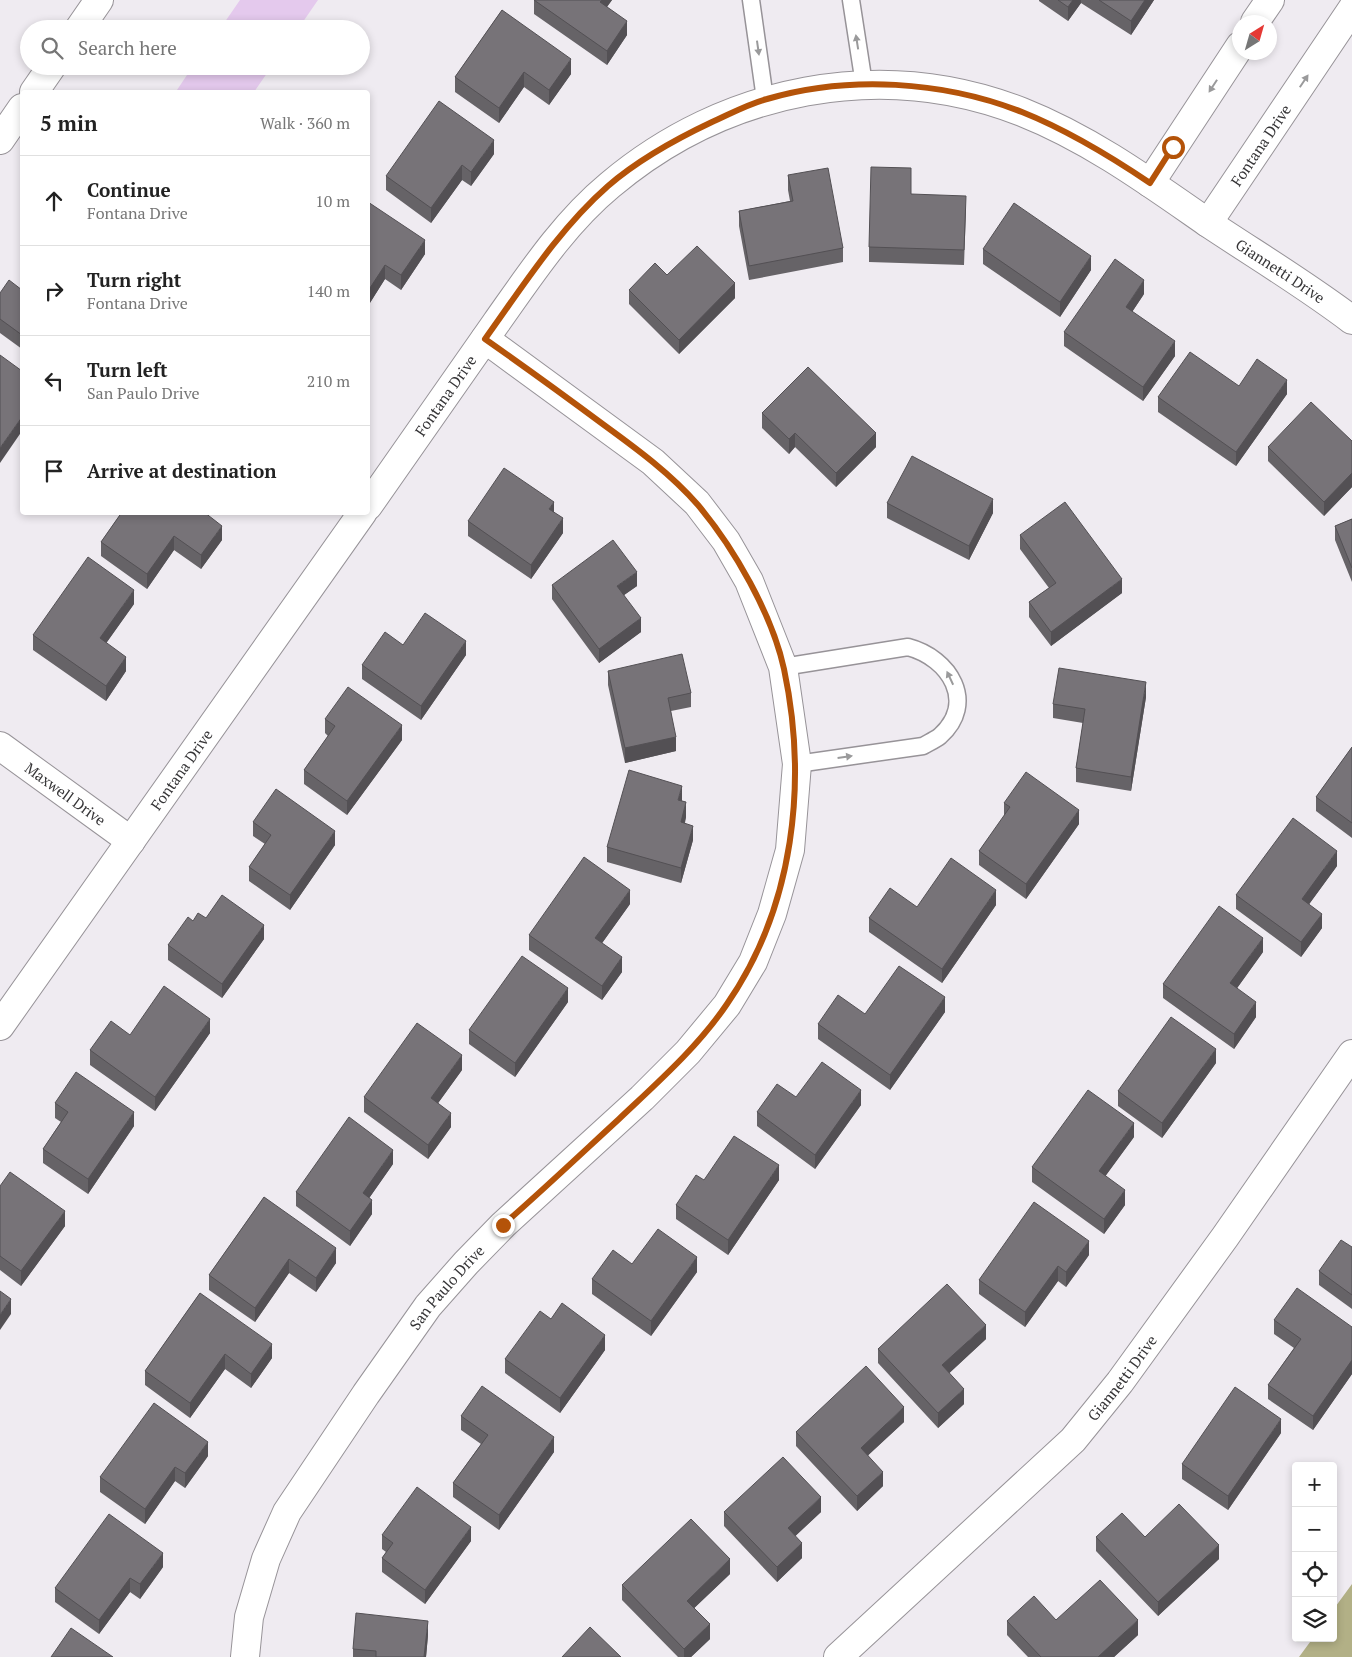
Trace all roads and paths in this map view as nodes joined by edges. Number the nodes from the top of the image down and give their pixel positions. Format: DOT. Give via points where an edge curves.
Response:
graph roads {
  1 [pos="99,0"];
  2 [pos="751,0"];
  3 [pos="850,0"];
  4 [pos="1270,0"];
  5 [pos="1352,9"];
  6 [pos="1260,15"];
  7 [pos="85,20"];
  8 [pos="1232,58"];
  9 [pos="46,75"];
  10 [pos="864,84"];
  11 [pos="35,90"];
  12 [pos="765,99"];
  13 [pos="20,111"];
  14 [pos="0,140"];
  15 [pos="1150,183"];
  16 [pos="1208,223"];
  17 [pos="1352,320"];
  18 [pos="485,339"];
  19 [pos="370,503"];
  20 [pos="361,515"];
  21 [pos="783,667"];
  22 [pos="0,746"];
  23 [pos="797,764"];
  24 [pos="131,841"];
  25 [pos="0,1026"];
  26 [pos="1352,1054"];
  27 [pos="245,1657"];
  28 [pos="838,1657"];
  1 -- 7 [label="street"];
  2 -- 12 [label="lane, one-way"];
  10 -- 3 [label="lane, one-way"];
  4 -- 6 [label="street"];
  16 -- 5 [label="street, Fontana Drive, one-way"];
  8 -- 15 [label="street, one-way"];
  9 -- 11 [label="street"];
  10 -- 12 [label="street, Fontana Drive" via="814,88"];
  10 -- 15 [label="street, Fontana Drive" via="941,90 1022,112 1115,160"];
  12 -- 18 [label="street, Fontana Drive" via="684,135 608,186 566,228"];
  13 -- 14 [label="street"];
  15 -- 16 [label="street, Fontana Drive"];
  16 -- 17 [label="street, Giannetti Drive"];
  18 -- 19 [label="street, Fontana Drive"];
  18 -- 21 [label="street, San Paulo Drive" via="653,462 696,504 726,541 749,581"];
  20 -- 24 [label="street, Fontana Drive"];
  21 -- 23 [label="street, San Paulo Drive"];
  23 -- 21 [label="lane, one-way" via="923,746 940,736 952,720 956,695 944,666 925,652 908,647"];
  22 -- 24 [label="street, Maxwell Drive"];
  23 -- 27 [label="street, San Paulo Drive" via="790,850 772,914 752,962 727,1005 681,1058 503,1225 428,1306 287,1512 261,1576 249,1617"];
  24 -- 25 [label="street, Fontana Drive"];
  26 -- 28 [label="street, Giannetti Drive" via="1219,1246 1120,1382 1073,1440"];
}
